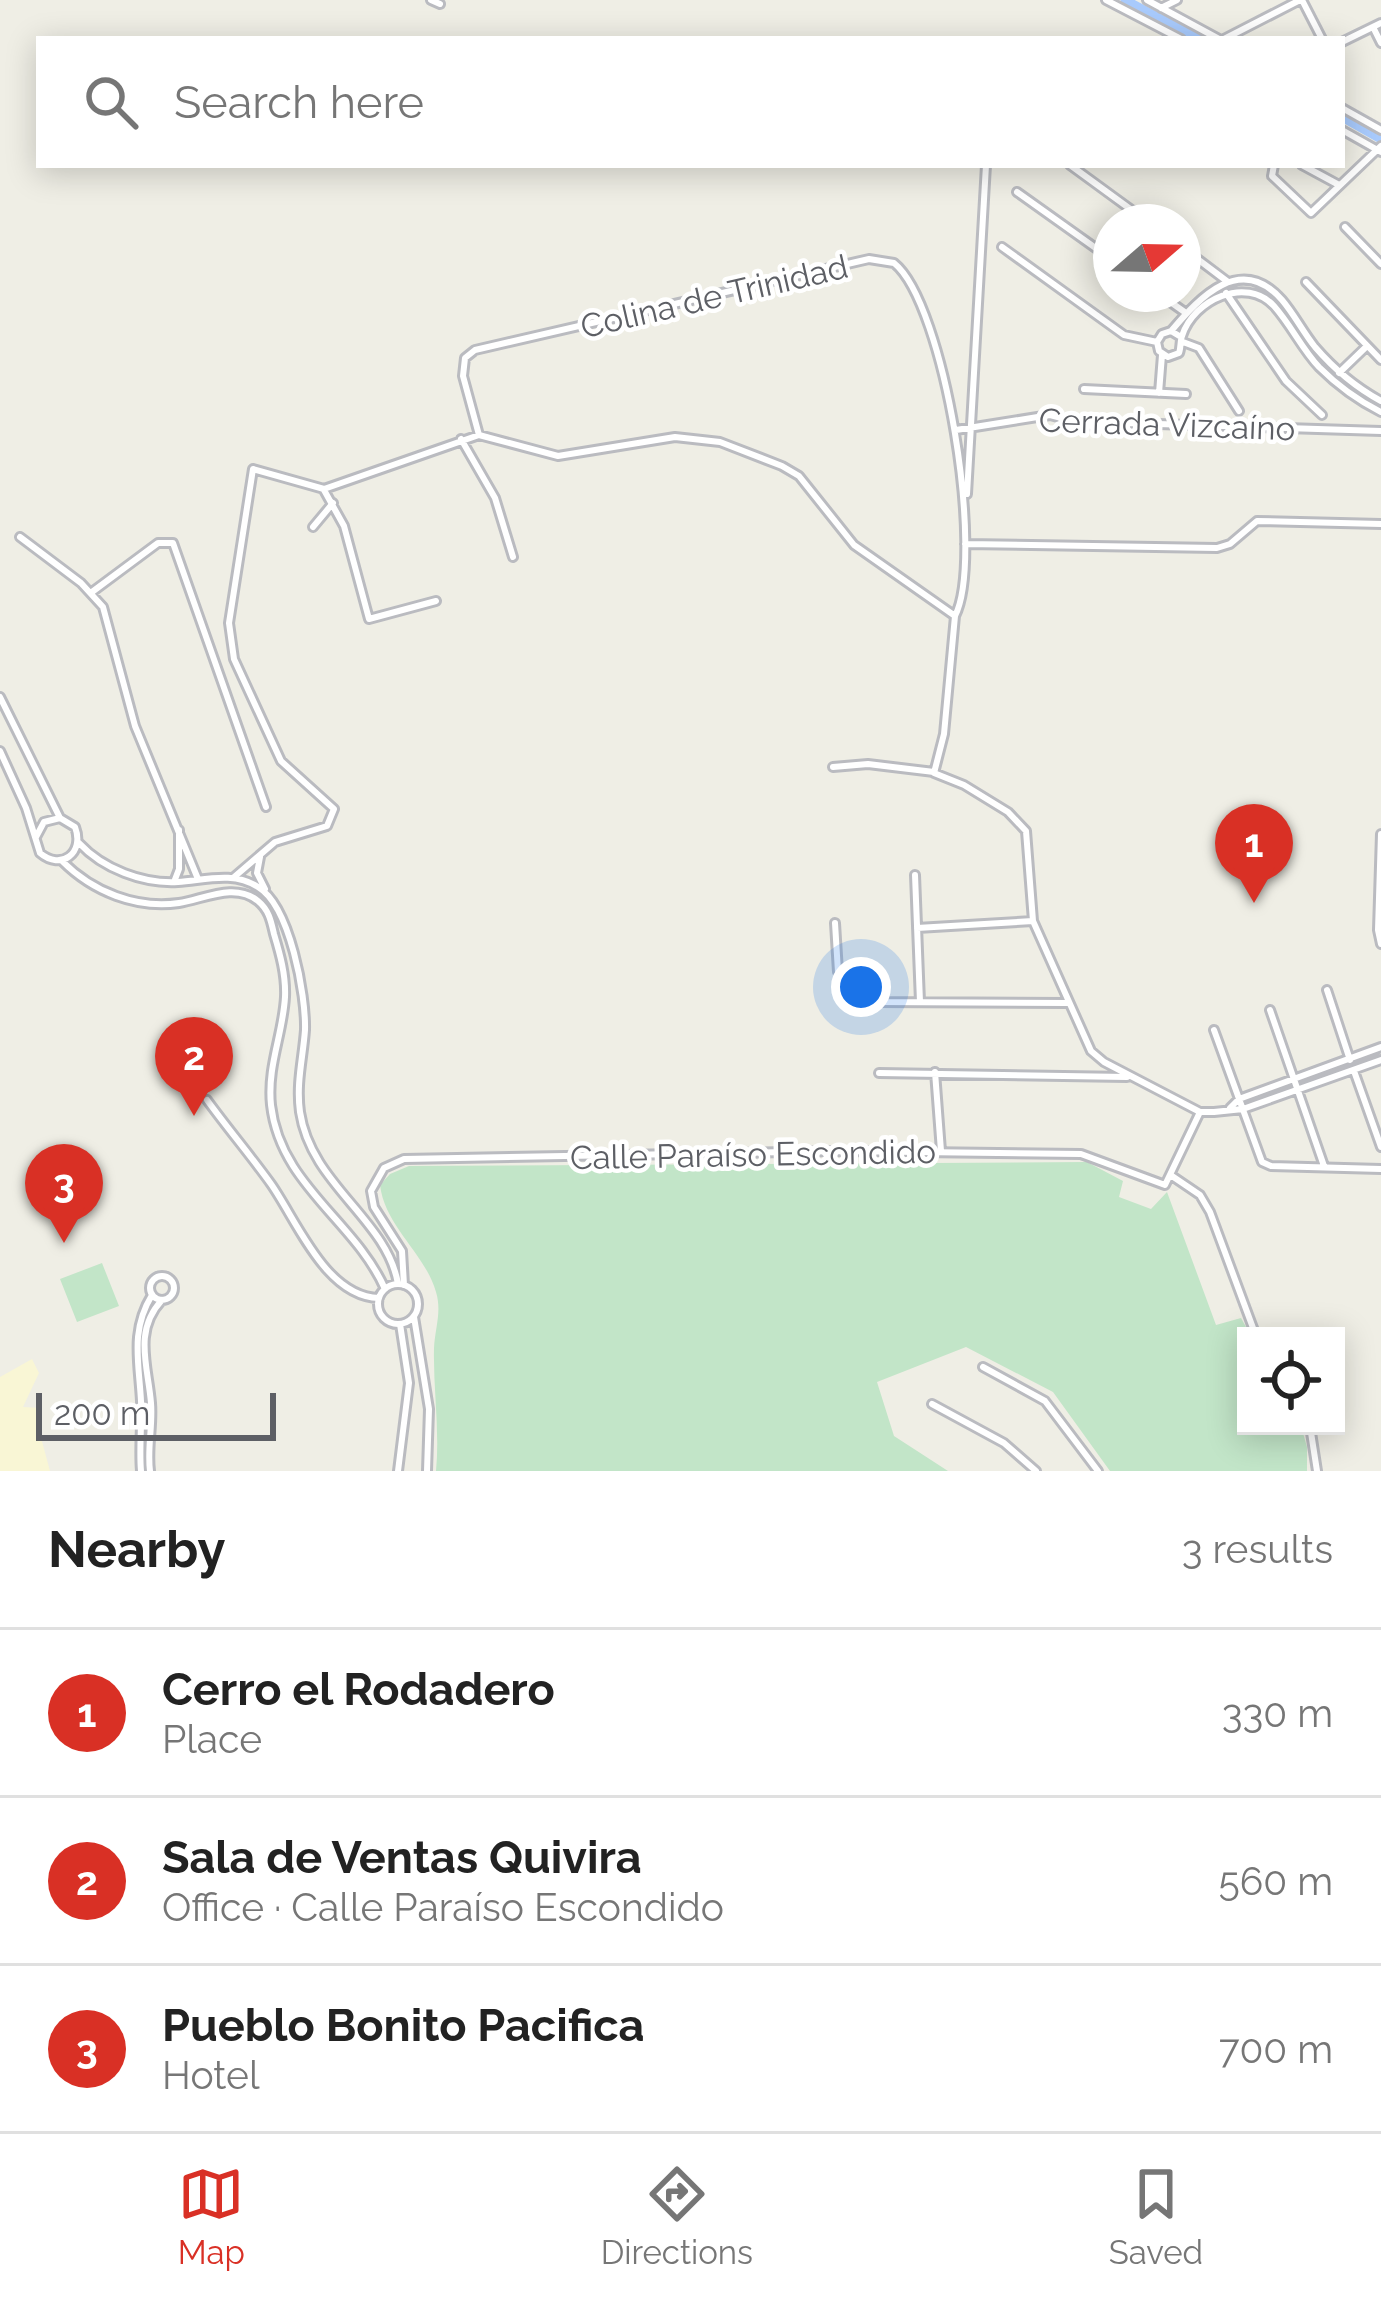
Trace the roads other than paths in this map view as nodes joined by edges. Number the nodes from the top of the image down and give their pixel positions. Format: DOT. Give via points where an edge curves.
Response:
graph roads {
  1 [pos="431,0"];
  2 [pos="1106,0"];
  3 [pos="1177,0"];
  4 [pos="1301,0"];
  5 [pos="1155,3"];
  6 [pos="440,4"];
  7 [pos="1377,25"];
  8 [pos="1175,36"];
  9 [pos="1216,36"];
  10 [pos="1227,36"];
  11 [pos="1320,36"];
  12 [pos="1345,41"];
  13 [pos="1381,43"];
  14 [pos="1345,110"];
  15 [pos="1381,130"];
  16 [pos="1345,132"];
  17 [pos="1378,148"];
  18 [pos="986,168"];
  19 [pos="1074,168"];
  20 [pos="1273,168"];
  21 [pos="1308,168"];
  22 [pos="1339,185"];
  23 [pos="1017,192"];
  24 [pos="1123,204"];
  25 [pos="1345,227"];
  26 [pos="1093,246"];
  27 [pos="1002,247"];
  28 [pos="1201,262"];
  29 [pos="1381,265"];
  30 [pos="1228,282"];
  31 [pos="1306,282"];
  32 [pos="1226,293"];
  33 [pos="1183,312"];
  34 [pos="1186,314"];
  35 [pos="1172,331"];
  36 [pos="1182,340"];
  37 [pos="1157,342"];
  38 [pos="1314,346"];
  39 [pos="1367,346"];
  40 [pos="1306,352"];
  41 [pos="1162,355"];
  42 [pos="1381,359"];
  43 [pos="1339,373"];
  44 [pos="1084,389"];
  45 [pos="1159,393"];
  46 [pos="1186,394"];
  47 [pos="1381,401"];
  48 [pos="1239,412"];
  49 [pos="1381,412"];
  50 [pos="1322,415"];
  51 [pos="973,427"];
  52 [pos="954,430"];
  53 [pos="1381,431"];
  54 [pos="479,435"];
  55 [pos="461,439"];
  56 [pos="324,489"];
  57 [pos="333,502"];
  58 [pos="966,504"];
  59 [pos="1381,524"];
  60 [pos="314,527"];
  61 [pos="20,537"];
  62 [pos="965,544"];
  63 [pos="513,557"];
  64 [pos="92,592"];
  65 [pos="436,601"];
  66 [pos="955,616"];
  67 [pos="0,697"];
  68 [pos="0,751"];
  69 [pos="833,766"];
  70 [pos="934,772"];
  71 [pos="266,807"];
  72 [pos="60,818"];
  73 [pos="179,826"];
  74 [pos="1381,834"];
  75 [pos="36,836"];
  76 [pos="79,843"];
  77 [pos="265,849"];
  78 [pos="62,861"];
  79 [pos="915,875"];
  80 [pos="233,878"];
  81 [pos="198,879"];
  82 [pos="174,882"];
  83 [pos="1380,893"];
  84 [pos="268,894"];
  85 [pos="1034,921"];
  86 [pos="835,923"];
  87 [pos="917,928"];
  88 [pos="1381,944"];
  89 [pos="1328,990"];
  90 [pos="920,1002"];
  91 [pos="1067,1003"];
  92 [pos="1270,1010"];
  93 [pos="1214,1030"];
  94 [pos="1381,1047"];
  95 [pos="1350,1060"];
  96 [pos="1381,1060"];
  97 [pos="1354,1071"];
  98 [pos="935,1072"];
  99 [pos="879,1073"];
  100 [pos="1130,1077"];
  101 [pos="1294,1079"];
  102 [pos="1298,1090"];
  103 [pos="1239,1099"];
  104 [pos="207,1100"];
  105 [pos="1229,1109"];
  106 [pos="1243,1109"];
  107 [pos="1200,1112"];
  108 [pos="1381,1147"];
  109 [pos="941,1150"];
  110 [pos="1324,1168"];
  111 [pos="1381,1169"];
  112 [pos="1172,1176"];
  113 [pos="401,1284"];
  114 [pos="385,1289"];
  115 [pos="152,1295"];
  116 [pos="379,1298"];
  117 [pos="162,1300"];
  118 [pos="414,1317"];
  119 [pos="400,1324"];
  120 [pos="1253,1327"];
  121 [pos="983,1366"];
  122 [pos="932,1404"];
  123 [pos="1311,1435"];
  124 [pos="145,1471"];
  125 [pos="398,1471"];
  126 [pos="427,1471"];
  127 [pos="1036,1471"];
  128 [pos="1098,1471"];
  129 [pos="1317,1471"];
  1 -- 6 [label="street"];
  2 -- 8 [label="street"];
  3 -- 5 [label="street"];
  4 -- 10 [label="street"];
  4 -- 11 [label="street"];
  5 -- 9 [label="street"];
  7 -- 12 [label="street"];
  7 -- 13 [label="street"];
  14 -- 15 [label="street"];
  16 -- 17 [label="street"];
  17 -- 22 [label="street"];
  18 -- 51 [label="street"];
  19 -- 24 [label="street"];
  20 -- 22 [label="street" via="1308,213"];
  21 -- 22 [label="street"];
  23 -- 26 [label="street"];
  25 -- 29 [label="street"];
  27 -- 37 [label="street" via="1124,334"];
  28 -- 30 [label="street"];
  30 -- 34 [label="street"];
  30 -- 38 [label="street" via="1270,290"];
  31 -- 39 [label="street"];
  32 -- 36 [label="street"];
  32 -- 40 [label="street" via="1252,292 1271,303"];
  32 -- 50 [label="street" via="1286,381"];
  33 -- 34 [label="street"];
  34 -- 35 [label="street"];
  35 -- 36 [label="street"];
  35 -- 37 [label="street"];
  36 -- 41 [label="street" via="1179,353"];
  36 -- 48 [label="street" via="1199,348"];
  37 -- 41 [label="street"];
  38 -- 40 [label="street"];
  38 -- 43 [label="street"];
  39 -- 42 [label="street"];
  39 -- 43 [label="street"];
  40 -- 49 [label="street"];
  41 -- 45 [label="street"];
  43 -- 47 [label="street"];
  44 -- 45 [label="street"];
  45 -- 46 [label="street"];
  51 -- 52 [label="street, Cerrada Vizcaíno"];
  51 -- 53 [label="street, Cerrada Vizcaíno" via="1051,415 1092,427"];
  51 -- 58 [label="street"];
  52 -- 54 [label="street, Colina de Trinidad" via="907,275 894,263 868,259 479,349 465,358 463,376"];
  52 -- 58 [label="street, Colina de Trinidad"];
  54 -- 55 [label="street"];
  54 -- 66 [label="street" via="558,456 675,437 746,451 799,476 843,536"];
  55 -- 56 [label="street"];
  55 -- 63 [label="street" via="495,498"];
  56 -- 57 [label="street"];
  56 -- 77 [label="street" via="253,469 229,623 234,659 280,761 334,809 321,829"];
  57 -- 60 [label="street"];
  57 -- 65 [label="street" via="369,619"];
  58 -- 62 [label="street"];
  59 -- 62 [label="street" via="1257,521 1217,548"];
  61 -- 64 [label="street"];
  62 -- 66 [label="street"];
  64 -- 71 [label="street" via="158,543 173,543"];
  64 -- 73 [label="street" via="107,615 135,726"];
  66 -- 70 [label="street"];
  67 -- 72 [label="street"];
  68 -- 75 [label="street"];
  69 -- 70 [label="street"];
  70 -- 85 [label="street" via="1008,812 1025,831"];
  72 -- 75 [label="street" via="44,822"];
  72 -- 76 [label="street" via="75,827"];
  73 -- 81 [label="street"];
  73 -- 82 [label="street"];
  74 -- 83 [label="street"];
  75 -- 78 [label="street" via="40,853"];
  76 -- 78 [label="street"];
  76 -- 82 [label="street" via="121,872"];
  77 -- 80 [label="street"];
  77 -- 84 [label="street" via="256,866"];
  78 -- 114 [label="street" via="132,901 180,903 235,892 264,907 285,980 270,1081 280,1142"];
  79 -- 87 [label="street"];
  80 -- 81 [label="street"];
  80 -- 84 [label="street"];
  81 -- 82 [label="street"];
  83 -- 88 [label="street"];
  84 -- 113 [label="street" via="304,1005 303,1128"];
  85 -- 87 [label="street"];
  85 -- 91 [label="street"];
  86 -- 90 [label="street" via="838,972 850,986 877,1002"];
  87 -- 90 [label="street"];
  89 -- 95 [label="street"];
  90 -- 91 [label="street"];
  91 -- 100 [label="street" via="1091,1051"];
  92 -- 101 [label="street"];
  93 -- 103 [label="street"];
  94 -- 95 [label="street"];
  95 -- 101 [label="street"];
  96 -- 97 [label="street"];
  97 -- 102 [label="street"];
  97 -- 108 [label="street"];
  98 -- 99 [label="street"];
  98 -- 100 [label="street"];
  98 -- 109 [label="street"];
  100 -- 107 [label="street"];
  101 -- 102 [label="street"];
  101 -- 103 [label="street"];
  102 -- 106 [label="street"];
  102 -- 110 [label="street"];
  103 -- 105 [label="street"];
  103 -- 106 [label="street"];
  104 -- 116 [label="street" via="322,1262 360,1296"];
  105 -- 106 [label="street"];
  105 -- 107 [label="street"];
  106 -- 110 [label="street" via="1262,1162"];
  107 -- 112 [label="street"];
  109 -- 112 [label="street, Calle Paraíso Escondido" via="1081,1154 1163,1185"];
  109 -- 113 [label="street, Calle Paraíso Escondido" via="404,1159 381,1171 371,1191 402,1250"];
  110 -- 111 [label="street"];
  112 -- 120 [label="street" via="1210,1212"];
  113 -- 114 [label="street"];
  113 -- 118 [label="street" via="418,1298"];
  114 -- 116 [label="street"];
  115 -- 117 [label="street"];
  115 -- 117 [label="street" via="152,1281 166,1276 174,1292"];
  115 -- 124 [label="street" via="135,1346"];
  116 -- 119 [label="street" via="383,1316"];
  117 -- 124 [label="street" via="143,1344 151,1404"];
  118 -- 119 [label="street"];
  118 -- 126 [label="street" via="429,1409"];
  119 -- 125 [label="street" via="409,1383"];
  121 -- 128 [label="street" via="1045,1402"];
  122 -- 127 [label="street" via="1004,1443"];
  123 -- 129 [label="street"];
}
